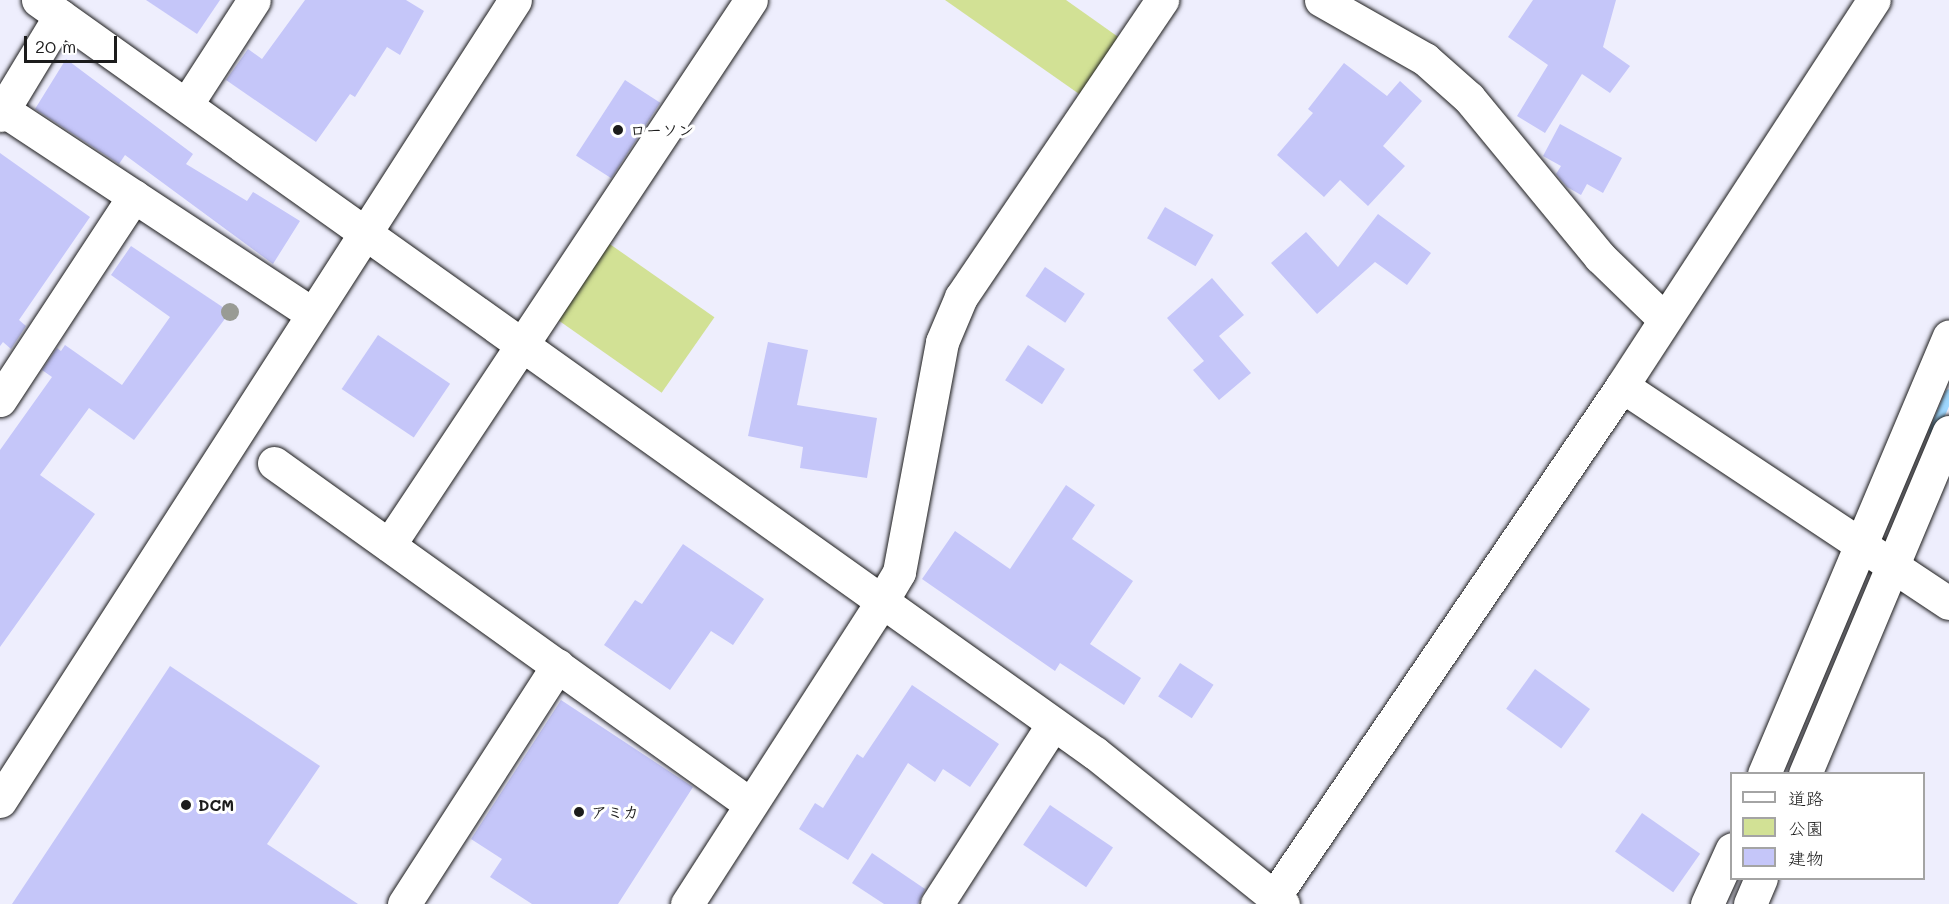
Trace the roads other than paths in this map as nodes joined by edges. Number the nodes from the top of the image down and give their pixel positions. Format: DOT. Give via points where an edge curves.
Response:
graph roads {
  1 [pos="254,0"];
  2 [pos="515,0"];
  3 [pos="751,0"];
  4 [pos="1162,0"];
  5 [pos="1321,0"];
  6 [pos="1874,0"];
  7 [pos="49,8"];
  8 [pos="188,102"];
  9 [pos="1,111"];
  10 [pos="134,196"];
  11 [pos="367,230"];
  12 [pos="312,314"];
  13 [pos="1663,318"];
  14 [pos="1949,336"];
  15 [pos="521,342"];
  16 [pos="1622,386"];
  17 [pos="0,400"];
  18 [pos="1949,432"];
  19 [pos="274,463"];
  20 [pos="1860,543"];
  21 [pos="389,545"];
  22 [pos="1893,566"];
  23 [pos="1949,603"];
  24 [pos="880,604"];
  25 [pos="558,664"];
  26 [pos="1053,724"];
  27 [pos="1765,772"];
  28 [pos="1806,772"];
  29 [pos="0,801"];
  30 [pos="750,804"];
  31 [pos="1730,851"];
  32 [pos="1761,880"];
  33 [pos="1278,901"];
  34 [pos="404,904"];
  35 [pos="687,904"];
  36 [pos="937,904"];
  37 [pos="1707,904"];
  38 [pos="1750,904"];
  1 -- 8 [label="street"];
  2 -- 11 [label="street"];
  3 -- 15 [label="street"];
  4 -- 24 [label="street" via="961,297 942,342 899,572"];
  5 -- 13 [label="street" via="1425,58 1469,98 1600,257"];
  6 -- 13 [label="street"];
  7 -- 8 [label="street"];
  7 -- 9 [label="street"];
  8 -- 11 [label="street"];
  9 -- 10 [label="street"];
  10 -- 12 [label="street"];
  10 -- 17 [label="street"];
  11 -- 12 [label="street"];
  11 -- 15 [label="street"];
  12 -- 29 [label="street"];
  13 -- 16 [label="street"];
  14 -- 20 [label="street"];
  15 -- 21 [label="street"];
  15 -- 24 [label="street"];
  16 -- 20 [label="street"];
  16 -- 33 [label="street"];
  18 -- 22 [label="street"];
  19 -- 21 [label="street"];
  20 -- 22 [label="street"];
  20 -- 27 [label="street"];
  21 -- 25 [label="street"];
  22 -- 23 [label="street"];
  22 -- 28 [label="street"];
  24 -- 26 [label="street"];
  24 -- 30 [label="street"];
  25 -- 30 [label="street"];
  25 -- 34 [label="street"];
  26 -- 33 [label="street"];
  26 -- 36 [label="street"];
  30 -- 35 [label="street"];
  31 -- 37 [label="street"];
  32 -- 38 [label="street"];
}
